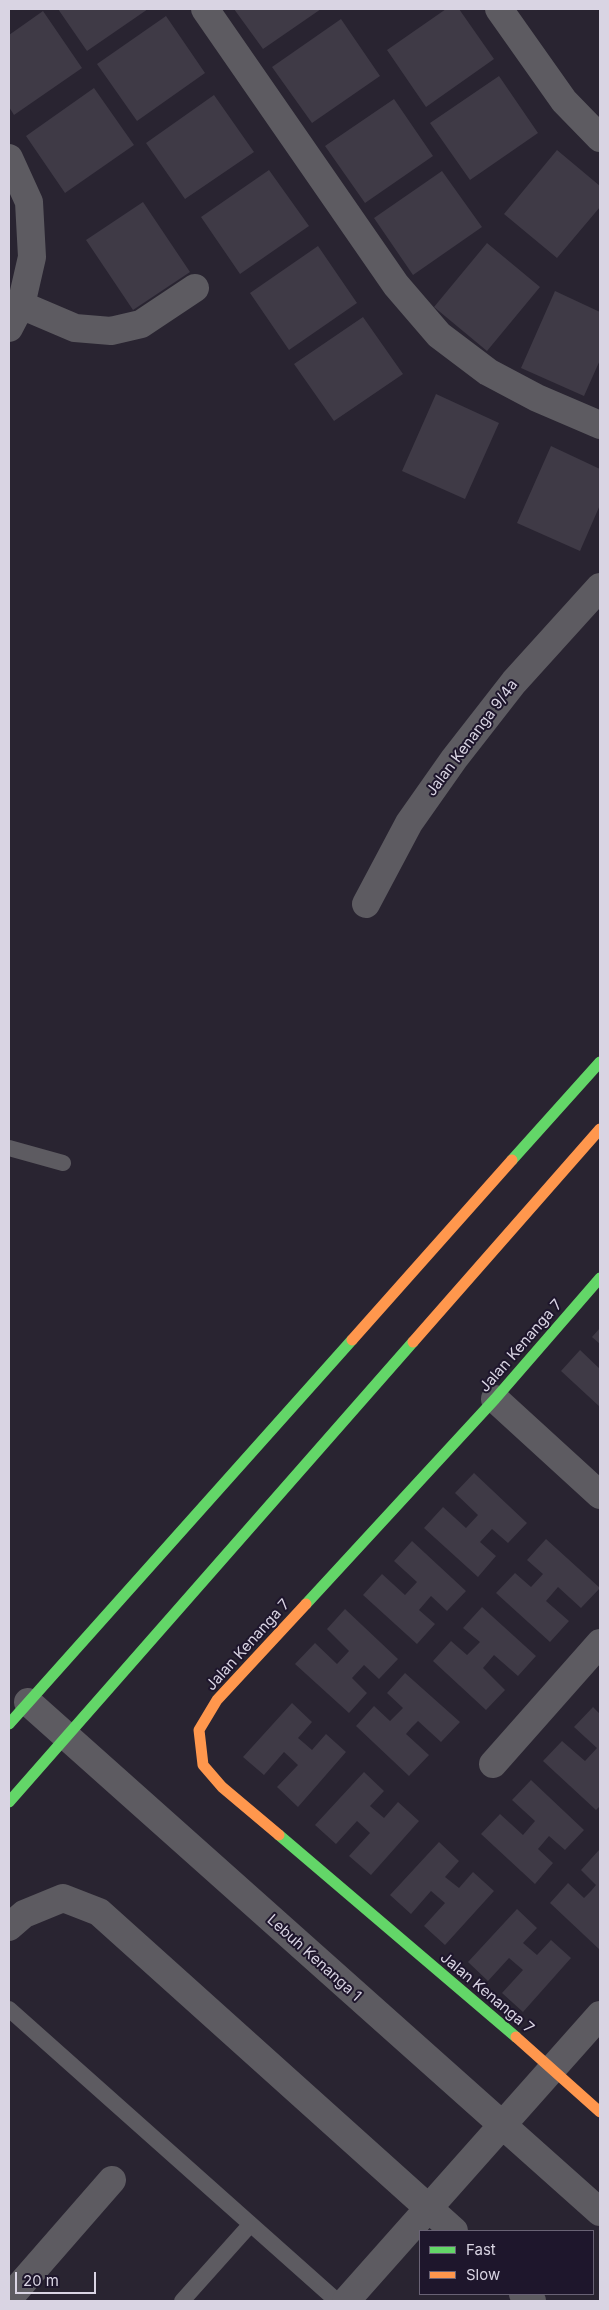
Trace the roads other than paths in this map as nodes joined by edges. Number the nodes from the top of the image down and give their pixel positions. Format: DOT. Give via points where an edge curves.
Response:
graph roads {
  1 [pos="205,9"];
  2 [pos="499,9"];
  3 [pos="600,138"];
  4 [pos="9,158"];
  5 [pos="195,288"];
  6 [pos="15,317"];
  7 [pos="600,425"];
  8 [pos="600,587"];
  9 [pos="366,904"];
  10 [pos="600,1062"];
  11 [pos="600,1129"];
  12 [pos="9,1148"];
  13 [pos="63,1163"];
  14 [pos="600,1278"];
  15 [pos="495,1399"];
  16 [pos="600,1494"];
  17 [pos="600,1643"];
  18 [pos="28,1702"];
  19 [pos="9,1724"];
  20 [pos="66,1737"];
  21 [pos="493,1764"];
  22 [pos="9,1802"];
  23 [pos="9,1927"];
  24 [pos="9,2009"];
  25 [pos="600,2015"];
  26 [pos="552,2068"];
  27 [pos="600,2112"];
  28 [pos="503,2125"];
  29 [pos="112,2180"];
  30 [pos="428,2208"];
  31 [pos="600,2212"];
  32 [pos="250,2225"];
  33 [pos="453,2230"];
  34 [pos="11,2292"];
  35 [pos="182,2301"];
  36 [pos="337,2301"];
  37 [pos="346,2301"];
  1 -- 7 [label="street" via="396,285 439,336 488,372 537,398"];
  2 -- 3 [label="street" via="564,101"];
  4 -- 6 [label="street" via="29,202 32,257"];
  5 -- 6 [label="street" via="141,324 111,331"];
  8 -- 9 [label="street, Jalan Kenanga 9/4a" via="514,682 454,759 409,823"];
  10 -- 18 [label="street"];
  11 -- 20 [label="street"];
  12 -- 13 [label="lane"];
  14 -- 15 [label="street, Jalan Kenanga 7"];
  15 -- 16 [label="street"];
  15 -- 26 [label="street, Jalan Kenanga 7" via="217,1700 200,1730 203,1765 222,1787"];
  17 -- 21 [label="street"];
  18 -- 19 [label="street"];
  18 -- 20 [label="street, Lebuh Kenanga 1"];
  20 -- 22 [label="street"];
  20 -- 28 [label="street, Lebuh Kenanga 1"];
  23 -- 30 [label="street" via="24,1914 63,1898 99,1912"];
  24 -- 32 [label="lane"];
  25 -- 26 [label="street"];
  26 -- 27 [label="street, Jalan Kenanga 7"];
  26 -- 28 [label="street"];
  28 -- 30 [label="street"];
  28 -- 31 [label="street, Lebuh Kenanga 1"];
  29 -- 34 [label="street"];
  30 -- 33 [label="street"];
  30 -- 37 [label="street"];
  32 -- 35 [label="lane"];
  32 -- 36 [label="lane"];
}
